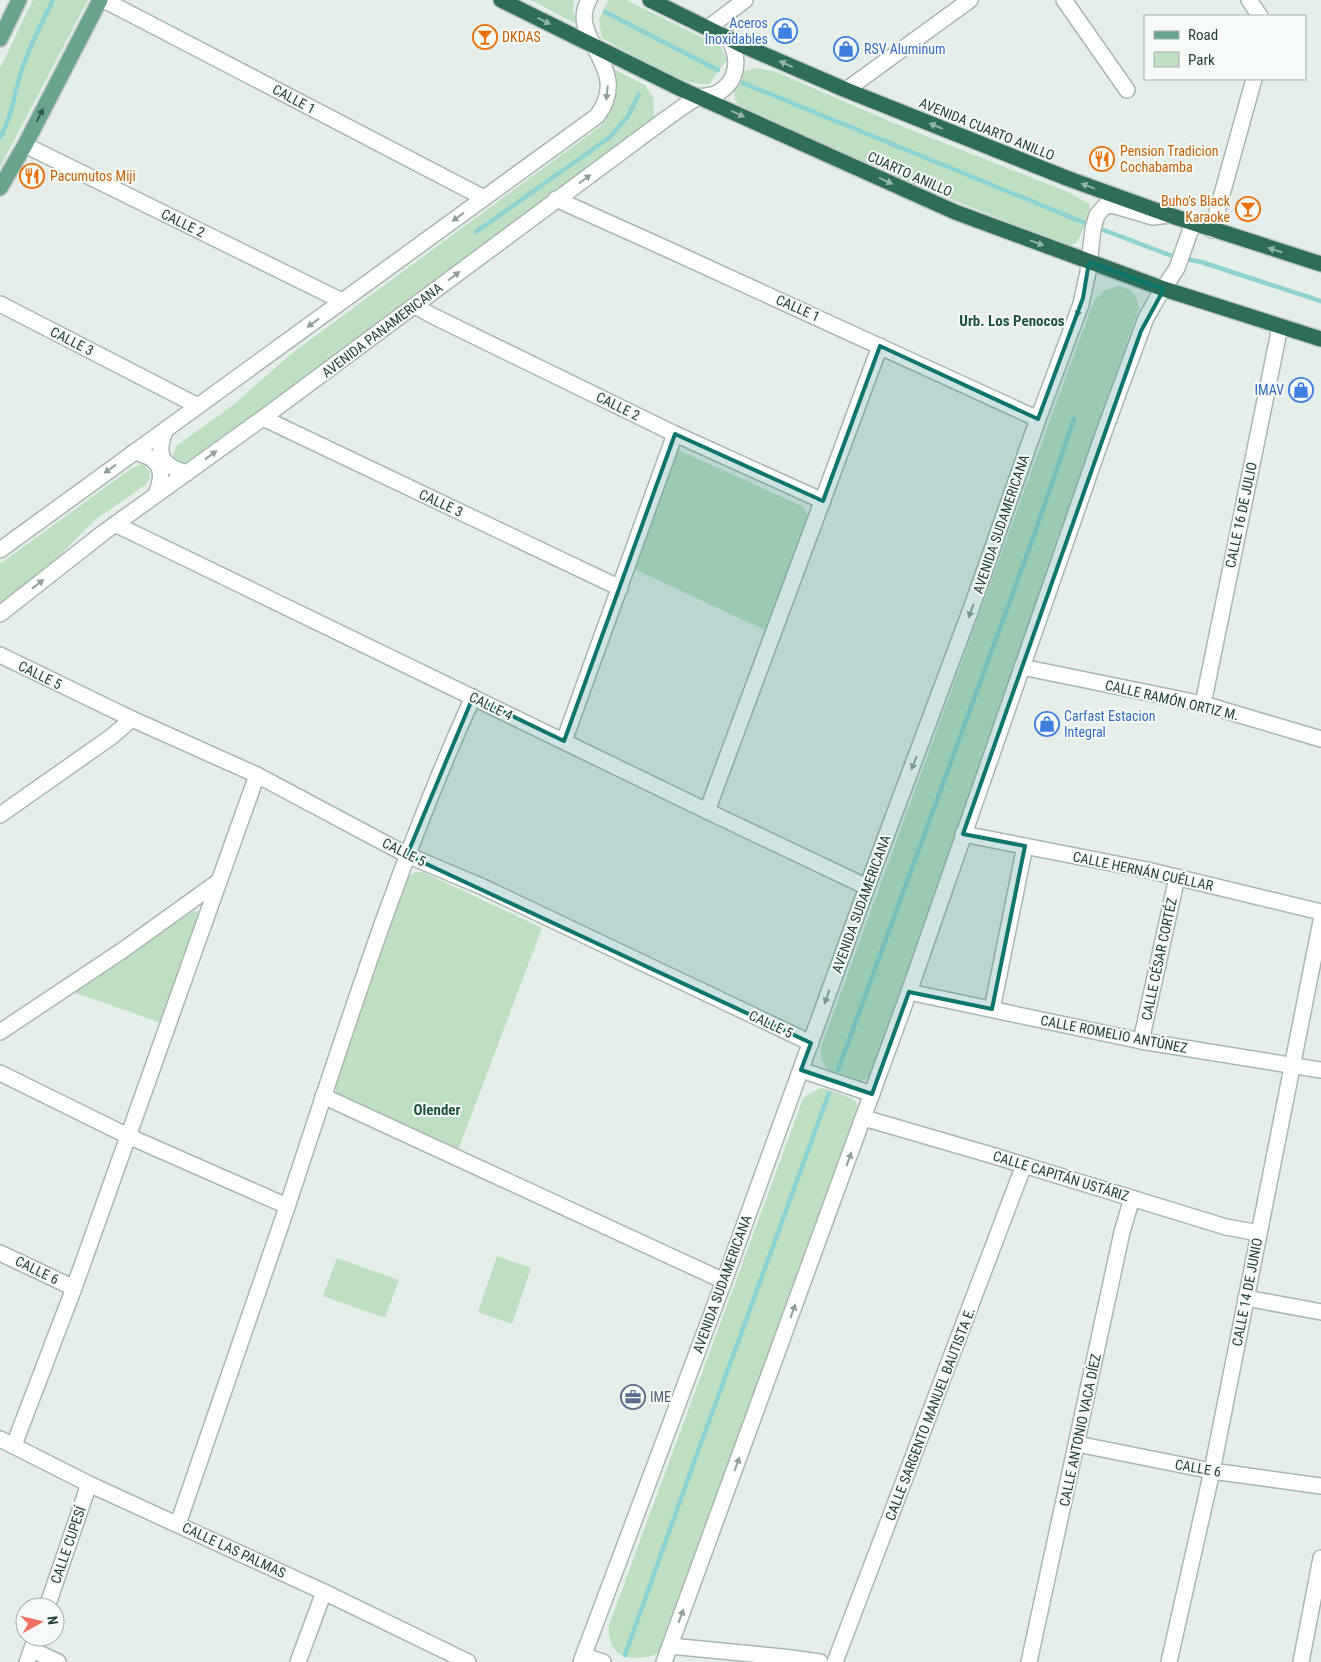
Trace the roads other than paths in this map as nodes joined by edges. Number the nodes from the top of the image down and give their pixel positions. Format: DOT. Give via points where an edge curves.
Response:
graph roads {
  1 [pos="19,0"];
  2 [pos="100,0"];
  3 [pos="104,0"];
  4 [pos="500,0"];
  5 [pos="589,0"];
  6 [pos="650,0"];
  7 [pos="745,0"];
  8 [pos="970,0"];
  9 [pos="1064,0"];
  10 [pos="1249,0"];
  11 [pos="1259,15"];
  12 [pos="708,28"];
  13 [pos="0,38"];
  14 [pos="728,38"];
  15 [pos="595,46"];
  16 [pos="1254,80"];
  17 [pos="846,90"];
  18 [pos="1127,90"];
  19 [pos="700,97"];
  20 [pos="25,145"];
  21 [pos="0,188"];
  22 [pos="484,198"];
  23 [pos="556,200"];
  24 [pos="1169,215"];
  25 [pos="1190,230"];
  26 [pos="1212,230"];
  27 [pos="1089,262"];
  28 [pos="1321,264"];
  29 [pos="1164,289"];
  30 [pos="342,301"];
  31 [pos="0,304"];
  32 [pos="415,306"];
  33 [pos="1280,327"];
  34 [pos="1321,339"];
  35 [pos="880,346"];
  36 [pos="198,406"];
  37 [pos="263,418"];
  38 [pos="1038,419"];
  39 [pos="166,429"];
  40 [pos="675,434"];
  41 [pos="134,452"];
  42 [pos="187,472"];
  43 [pos="156,494"];
  44 [pos="823,501"];
  45 [pos="115,524"];
  46 [pos="0,550"];
  47 [pos="620,588"];
  48 [pos="0,614"];
  49 [pos="0,655"];
  50 [pos="1022,667"];
  51 [pos="473,697"];
  52 [pos="1203,704"];
  53 [pos="132,719"];
  54 [pos="1321,739"];
  55 [pos="564,741"];
  56 [pos="257,775"];
  57 [pos="707,811"];
  58 [pos="0,815"];
  59 [pos="963,834"];
  60 [pos="1025,846"];
  61 [pos="407,855"];
  62 [pos="1177,877"];
  63 [pos="219,881"];
  64 [pos="867,887"];
  65 [pos="1321,912"];
  66 [pos="1321,921"];
  67 [pos="909,992"];
  68 [pos="992,1009"];
  69 [pos="0,1032"];
  70 [pos="1141,1041"];
  71 [pos="811,1042"];
  72 [pos="1292,1066"];
  73 [pos="801,1070"];
  74 [pos="1321,1070"];
  75 [pos="0,1073"];
  76 [pos="872,1094"];
  77 [pos="322,1096"];
  78 [pos="864,1118"];
  79 [pos="128,1136"];
  80 [pos="1024,1165"];
  81 [pos="1132,1198"];
  82 [pos="287,1206"];
  83 [pos="1259,1233"];
  84 [pos="0,1253"];
  85 [pos="724,1281"];
  86 [pos="74,1288"];
  87 [pos="1246,1298"];
  88 [pos="1321,1312"];
  89 [pos="0,1439"];
  90 [pos="1077,1444"];
  91 [pos="14,1445"];
  92 [pos="1212,1470"];
  93 [pos="89,1484"];
  94 [pos="1321,1486"];
  95 [pos="178,1524"];
  96 [pos="1321,1558"];
  97 [pos="324,1592"];
  98 [pos="50,1597"];
  99 [pos="670,1646"];
  100 [pos="32,1650"];
  101 [pos="582,1659"];
  102 [pos="58,1662"];
  103 [pos="298,1662"];
  104 [pos="468,1662"];
  105 [pos="603,1662"];
  106 [pos="664,1662"];
  107 [pos="820,1662"];
  108 [pos="835,1662"];
  109 [pos="1029,1662"];
  110 [pos="1169,1662"];
  111 [pos="1301,1662"];
  1 -- 13 [label="main road"];
  20 -- 2 [label="main road, one-way"];
  3 -- 22 [label="street, CALLE 1"];
  4 -- 15 [label="highway, CUARTO ANILLO, one-way"];
  5 -- 15 [label="street" via="584,11 584,26"];
  6 -- 12 [label="highway, AVENIDA CUARTO ANILLO"];
  7 -- 12 [label="street"];
  8 -- 17 [label="street"];
  9 -- 18 [label="street"];
  10 -- 11 [label="street"];
  12 -- 14 [label="highway, AVENIDA CUARTO ANILLO"];
  17 -- 14 [label="highway, AVENIDA CUARTO ANILLO, one-way"];
  14 -- 19 [label="street, AVENIDA PANAMERICANA" via="736,57 733,77 720,92"];
  15 -- 19 [label="highway, CUARTO ANILLO"];
  15 -- 22 [label="street, one-way" via="607,78 607,96 601,110 590,122"];
  16 -- 26 [label="street"];
  24 -- 17 [label="highway, AVENIDA CUARTO ANILLO, one-way" via="1069,179"];
  23 -- 19 [label="street, AVENIDA PANAMERICANA, one-way"];
  19 -- 27 [label="highway, CUARTO ANILLO, one-way" via="955,212"];
  20 -- 21 [label="main road"];
  20 -- 30 [label="street, CALLE 2"];
  22 -- 30 [label="street, one-way"];
  32 -- 23 [label="street, AVENIDA PANAMERICANA, one-way"];
  23 -- 35 [label="street, CALLE 1"];
  24 -- 25 [label="highway, AVENIDA CUARTO ANILLO"];
  24 -- 27 [label="street, AVENIDA SUDAMERICANA" via="1153,217 1112,205 1105,206 1095,219"];
  25 -- 26 [label="highway, AVENIDA CUARTO ANILLO"];
  25 -- 29 [label="street" via="1177,268"];
  28 -- 26 [label="highway, AVENIDA CUARTO ANILLO, one-way"];
  27 -- 29 [label="highway, CUARTO ANILLO"];
  27 -- 38 [label="street, AVENIDA SUDAMERICANA, one-way" via="1083,298"];
  29 -- 33 [label="highway, CUARTO ANILLO"];
  29 -- 50 [label="street" via="1141,331"];
  30 -- 36 [label="street, one-way"];
  31 -- 36 [label="street, CALLE 3"];
  32 -- 37 [label="street, AVENIDA PANAMERICANA"];
  32 -- 40 [label="street, CALLE 2"];
  33 -- 34 [label="highway, CUARTO ANILLO"];
  33 -- 52 [label="street, CALLE 16 DE JULIO"];
  35 -- 38 [label="street, CALLE 1"];
  35 -- 44 [label="street"];
  36 -- 39 [label="street"];
  42 -- 37 [label="street, AVENIDA PANAMERICANA, one-way"];
  37 -- 47 [label="street, CALLE 3"];
  38 -- 64 [label="street, AVENIDA SUDAMERICANA, one-way" via="972,609"];
  39 -- 41 [label="street"];
  39 -- 42 [label="street" via="160,443 162,458 172,469"];
  40 -- 44 [label="street, CALLE 2"];
  40 -- 47 [label="street"];
  41 -- 43 [label="street" via="149,456 159,466 162,480"];
  41 -- 46 [label="street, one-way"];
  42 -- 43 [label="street, AVENIDA PANAMERICANA"];
  43 -- 45 [label="street, AVENIDA PANAMERICANA"];
  44 -- 57 [label="street"];
  48 -- 45 [label="street, AVENIDA PANAMERICANA, one-way"];
  45 -- 51 [label="street, CALLE 4"];
  47 -- 55 [label="street"];
  49 -- 53 [label="street, CALLE 5"];
  50 -- 52 [label="street, CALLE RAMÓN ORTIZ M."];
  50 -- 59 [label="street"];
  51 -- 55 [label="street, CALLE 4"];
  51 -- 61 [label="street"];
  52 -- 54 [label="street, CALLE RAMÓN ORTIZ M."];
  53 -- 56 [label="street, CALLE 5"];
  53 -- 58 [label="street"];
  55 -- 57 [label="street, CALLE 4"];
  56 -- 61 [label="street, CALLE 5"];
  56 -- 63 [label="street"];
  57 -- 64 [label="street, CALLE 4"];
  59 -- 60 [label="street, CALLE HERNÁN CUÉLLAR"];
  59 -- 67 [label="street"];
  60 -- 62 [label="street, CALLE HERNÁN CUÉLLAR"];
  60 -- 68 [label="street"];
  61 -- 71 [label="street, CALLE 5" via="483,887"];
  61 -- 77 [label="street"];
  62 -- 65 [label="street, CALLE HERNÁN CUÉLLAR"];
  62 -- 70 [label="street, CALLE CÉSAR CORTÉZ"];
  63 -- 69 [label="street"];
  63 -- 79 [label="street"];
  64 -- 71 [label="street, AVENIDA SUDAMERICANA, one-way"];
  66 -- 72 [label="street, CALLE 14 DE JUNIO"];
  67 -- 68 [label="street, CALLE ROMELIO ANTÚNEZ"];
  67 -- 76 [label="street"];
  68 -- 70 [label="street, CALLE ROMELIO ANTÚNEZ"];
  70 -- 72 [label="street, CALLE ROMELIO ANTÚNEZ"];
  71 -- 73 [label="street, AVENIDA SUDAMERICANA"];
  72 -- 74 [label="street, CALLE ROMELIO ANTÚNEZ"];
  72 -- 83 [label="street, CALLE 14 DE JUNIO"];
  73 -- 76 [label="street"];
  73 -- 85 [label="street, AVENIDA SUDAMERICANA"];
  75 -- 79 [label="street"];
  76 -- 78 [label="street"];
  77 -- 82 [label="street"];
  77 -- 85 [label="street"];
  78 -- 80 [label="street, CALLE CAPITÁN USTÁRIZ"];
  99 -- 78 [label="street, one-way"];
  79 -- 82 [label="street"];
  79 -- 86 [label="street"];
  80 -- 81 [label="street, CALLE CAPITÁN USTÁRIZ"];
  80 -- 108 [label="street, CALLE SARGENTO MANUEL BAUTISTA E."];
  81 -- 83 [label="street, CALLE CAPITÁN USTÁRIZ" via="1226,1227"];
  81 -- 90 [label="street, CALLE ANTONIO VACA DÍEZ"];
  82 -- 95 [label="street"];
  83 -- 87 [label="street, CALLE 14 DE JUNIO"];
  84 -- 86 [label="street, CALLE 6"];
  85 -- 101 [label="street, AVENIDA SUDAMERICANA"];
  86 -- 91 [label="street"];
  87 -- 88 [label="street"];
  87 -- 92 [label="street, CALLE 14 DE JUNIO"];
  89 -- 91 [label="street, CALLE LAS PALMAS"];
  90 -- 92 [label="street, CALLE 6"];
  90 -- 109 [label="street, CALLE ANTONIO VACA DÍEZ"];
  91 -- 93 [label="street, CALLE LAS PALMAS"];
  92 -- 94 [label="street, CALLE 6"];
  92 -- 110 [label="street, CALLE 14 DE JUNIO"];
  93 -- 95 [label="street, CALLE LAS PALMAS"];
  93 -- 98 [label="street, CALLE CUPESÍ"];
  95 -- 97 [label="street, CALLE LAS PALMAS"];
  96 -- 111 [label="street"];
  97 -- 103 [label="street"];
  97 -- 104 [label="street, CALLE LAS PALMAS"];
  99 -- 106 [label="street"];
  99 -- 107 [label="street"];
  100 -- 102 [label="street"];
  101 -- 105 [label="street"];
}
